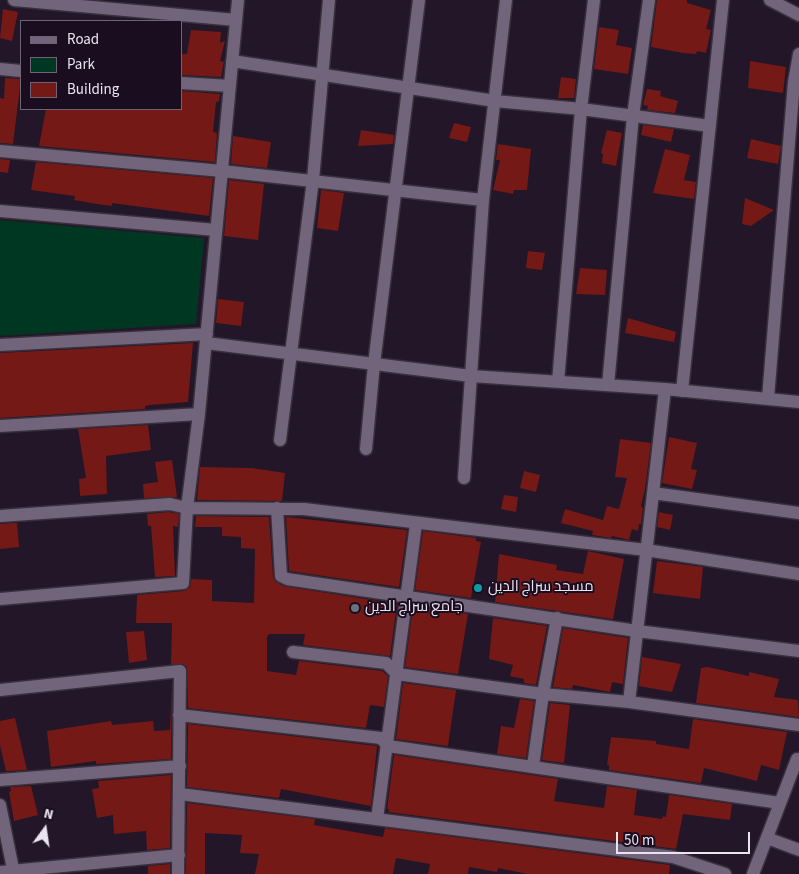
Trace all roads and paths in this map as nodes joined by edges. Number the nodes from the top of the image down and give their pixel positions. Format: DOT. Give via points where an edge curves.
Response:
graph roads {
  1 [pos="15,0"];
  2 [pos="238,0"];
  3 [pos="330,0"];
  4 [pos="419,0"];
  5 [pos="506,0"];
  6 [pos="594,0"];
  7 [pos="649,0"];
  8 [pos="723,0"];
  9 [pos="770,0"];
  10 [pos="799,15"];
  11 [pos="236,20"];
  12 [pos="799,54"];
  13 [pos="232,61"];
  14 [pos="0,69"];
  15 [pos="20,71"];
  16 [pos="322,75"];
  17 [pos="182,83"];
  18 [pos="230,86"];
  19 [pos="407,88"];
  20 [pos="494,101"];
  21 [pos="581,109"];
  22 [pos="632,116"];
  23 [pos="710,126"];
  24 [pos="0,151"];
  25 [pos="222,171"];
  26 [pos="313,180"];
  27 [pos="397,190"];
  28 [pos="483,200"];
  29 [pos="0,211"];
  30 [pos="216,230"];
  31 [pos="206,339"];
  32 [pos="0,345"];
  33 [pos="290,353"];
  34 [pos="374,364"];
  35 [pos="471,376"];
  36 [pos="558,382"];
  37 [pos="608,385"];
  38 [pos="665,389"];
  39 [pos="682,391"];
  40 [pos="768,398"];
  41 [pos="799,402"];
  42 [pos="199,414"];
  43 [pos="0,426"];
  44 [pos="280,440"];
  45 [pos="366,449"];
  46 [pos="464,478"];
  47 [pos="653,492"];
  48 [pos="187,508"];
  49 [pos="276,508"];
  50 [pos="799,513"];
  51 [pos="0,516"];
  52 [pos="416,524"];
  53 [pos="646,550"];
  54 [pos="799,574"];
  55 [pos="408,597"];
  56 [pos="0,599"];
  57 [pos="557,618"];
  58 [pos="637,631"];
  59 [pos="293,652"];
  60 [pos="799,652"];
  61 [pos="398,674"];
  62 [pos="0,690"];
  63 [pos="543,694"];
  64 [pos="629,702"];
  65 [pos="179,715"];
  66 [pos="799,725"];
  67 [pos="388,746"];
  68 [pos="798,758"];
  69 [pos="180,766"];
  70 [pos="533,766"];
  71 [pos="0,780"];
  72 [pos="180,794"];
  73 [pos="780,803"];
  74 [pos="0,805"];
  75 [pos="377,819"];
  76 [pos="767,838"];
  77 [pos="799,850"];
  78 [pos="179,855"];
  79 [pos="0,872"];
  80 [pos="14,872"];
  81 [pos="178,874"];
  82 [pos="726,874"];
  83 [pos="753,874"];
  1 -- 11 [label="street"];
  2 -- 11 [label="street"];
  3 -- 16 [label="street"];
  4 -- 19 [label="street"];
  5 -- 20 [label="street"];
  6 -- 21 [label="street"];
  7 -- 22 [label="street"];
  8 -- 23 [label="street"];
  9 -- 10 [label="street"];
  11 -- 13 [label="street"];
  12 -- 40 [label="street"];
  13 -- 16 [label="street"];
  13 -- 18 [label="street"];
  14 -- 15 [label="street"];
  16 -- 19 [label="street"];
  16 -- 26 [label="street"];
  17 -- 18 [label="street"];
  18 -- 25 [label="street"];
  19 -- 20 [label="street"];
  19 -- 27 [label="street"];
  20 -- 21 [label="street"];
  20 -- 28 [label="street"];
  21 -- 22 [label="street"];
  21 -- 36 [label="street"];
  22 -- 23 [label="street"];
  22 -- 37 [label="street"];
  23 -- 39 [label="street"];
  24 -- 25 [label="street"];
  25 -- 26 [label="street"];
  25 -- 30 [label="street"];
  26 -- 27 [label="street"];
  26 -- 33 [label="street"];
  27 -- 28 [label="street"];
  27 -- 34 [label="street"];
  28 -- 35 [label="street"];
  29 -- 30 [label="street"];
  30 -- 31 [label="street"];
  31 -- 32 [label="street"];
  31 -- 33 [label="street"];
  31 -- 42 [label="street"];
  33 -- 34 [label="street"];
  33 -- 44 [label="street"];
  34 -- 35 [label="street"];
  34 -- 45 [label="street"];
  35 -- 36 [label="street"];
  35 -- 46 [label="street"];
  36 -- 37 [label="street"];
  37 -- 38 [label="street"];
  38 -- 39 [label="street"];
  38 -- 47 [label="street"];
  39 -- 40 [label="street"];
  40 -- 41 [label="street"];
  42 -- 43 [label="street"];
  42 -- 48 [label="street"];
  47 -- 50 [label="street"];
  47 -- 53 [label="street"];
  48 -- 49 [label="street"];
  48 -- 51 [label="street" via="170,504"];
  48 -- 56 [label="street" via="183,583"];
  49 -- 52 [label="street"];
  49 -- 55 [label="street" via="280,576"];
  52 -- 53 [label="street"];
  52 -- 55 [label="street"];
  53 -- 54 [label="street"];
  53 -- 58 [label="street"];
  55 -- 57 [label="street"];
  55 -- 61 [label="street"];
  57 -- 58 [label="street"];
  57 -- 63 [label="street"];
  58 -- 60 [label="street"];
  58 -- 64 [label="street"];
  59 -- 61 [label="street" via="386,663"];
  61 -- 63 [label="street"];
  61 -- 67 [label="street"];
  62 -- 65 [label="street" via="180,671"];
  63 -- 64 [label="street"];
  63 -- 70 [label="street"];
  64 -- 66 [label="street"];
  65 -- 67 [label="street" via="381,738"];
  65 -- 69 [label="street"];
  67 -- 70 [label="street"];
  67 -- 75 [label="street"];
  68 -- 73 [label="street"];
  69 -- 71 [label="street"];
  69 -- 72 [label="street"];
  70 -- 73 [label="street"];
  72 -- 75 [label="street"];
  72 -- 78 [label="street"];
  73 -- 76 [label="street"];
  74 -- 80 [label="street"];
  75 -- 82 [label="street" via="673,856"];
  76 -- 77 [label="street"];
  76 -- 83 [label="street"];
  78 -- 80 [label="street"];
  78 -- 81 [label="street"];
  79 -- 80 [label="street"];
}
